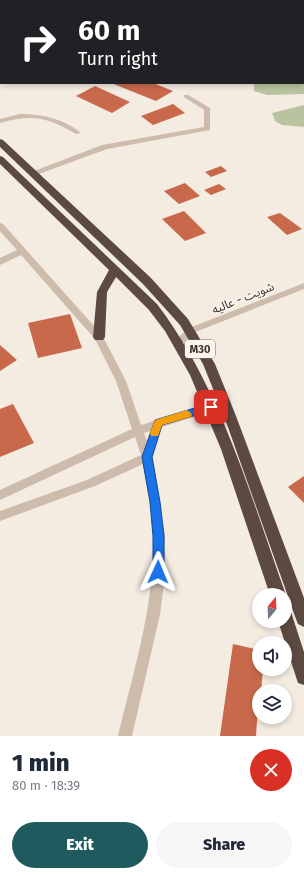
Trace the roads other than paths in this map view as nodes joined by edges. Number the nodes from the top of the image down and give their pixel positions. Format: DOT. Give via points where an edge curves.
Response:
graph roads {
  1 [pos="186,96"];
  2 [pos="0,121"];
  3 [pos="78,133"];
  4 [pos="0,142"];
  5 [pos="13,154"];
  6 [pos="1,160"];
  7 [pos="34,173"];
  8 [pos="0,226"];
  9 [pos="11,237"];
  10 [pos="0,239"];
  11 [pos="23,250"];
  12 [pos="0,262"];
  13 [pos="114,270"];
  14 [pos="304,286"];
  15 [pos="190,332"];
  16 [pos="99,337"];
  17 [pos="179,342"];
  18 [pos="211,407"];
  19 [pos="158,423"];
  20 [pos="137,431"];
  21 [pos="147,457"];
  22 [pos="0,495"];
  23 [pos="0,516"];
  24 [pos="276,588"];
  25 [pos="304,619"];
  26 [pos="288,628"];
  27 [pos="304,677"];
  28 [pos="125,736"];
  1 -- 7 [label="street" via="208,109 207,128 105,147"];
  2 -- 3 [label="lane" via="33,116 60,122"];
  4 -- 5 [label="highway, M30"];
  5 -- 6 [label="highway"];
  5 -- 7 [label="highway, M30"];
  6 -- 13 [label="highway, M30"];
  7 -- 15 [label="highway, M30" via="147,281"];
  8 -- 9 [label="street"];
  9 -- 10 [label="street"];
  9 -- 11 [label="street"];
  11 -- 12 [label="street"];
  11 -- 16 [label="street"];
  13 -- 16 [label="highway" via="102,292"];
  13 -- 17 [label="highway, M30" via="153,307"];
  14 -- 15 [label="street, شويت - عاليه"];
  15 -- 17 [label="street"];
  15 -- 25 [label="highway, M30" via="209,364 230,416"];
  16 -- 20 [label="street" via="121,381"];
  17 -- 18 [label="highway, M30"];
  18 -- 19 [label="street"];
  18 -- 24 [label="highway, M30"];
  19 -- 20 [label="street"];
  19 -- 21 [label="street"];
  20 -- 21 [label="street"];
  20 -- 22 [label="street"];
  21 -- 23 [label="street" via="91,483"];
  21 -- 28 [label="street" via="159,536 158,584 154,614"];
  26 -- 27 [label="highway"];
}
